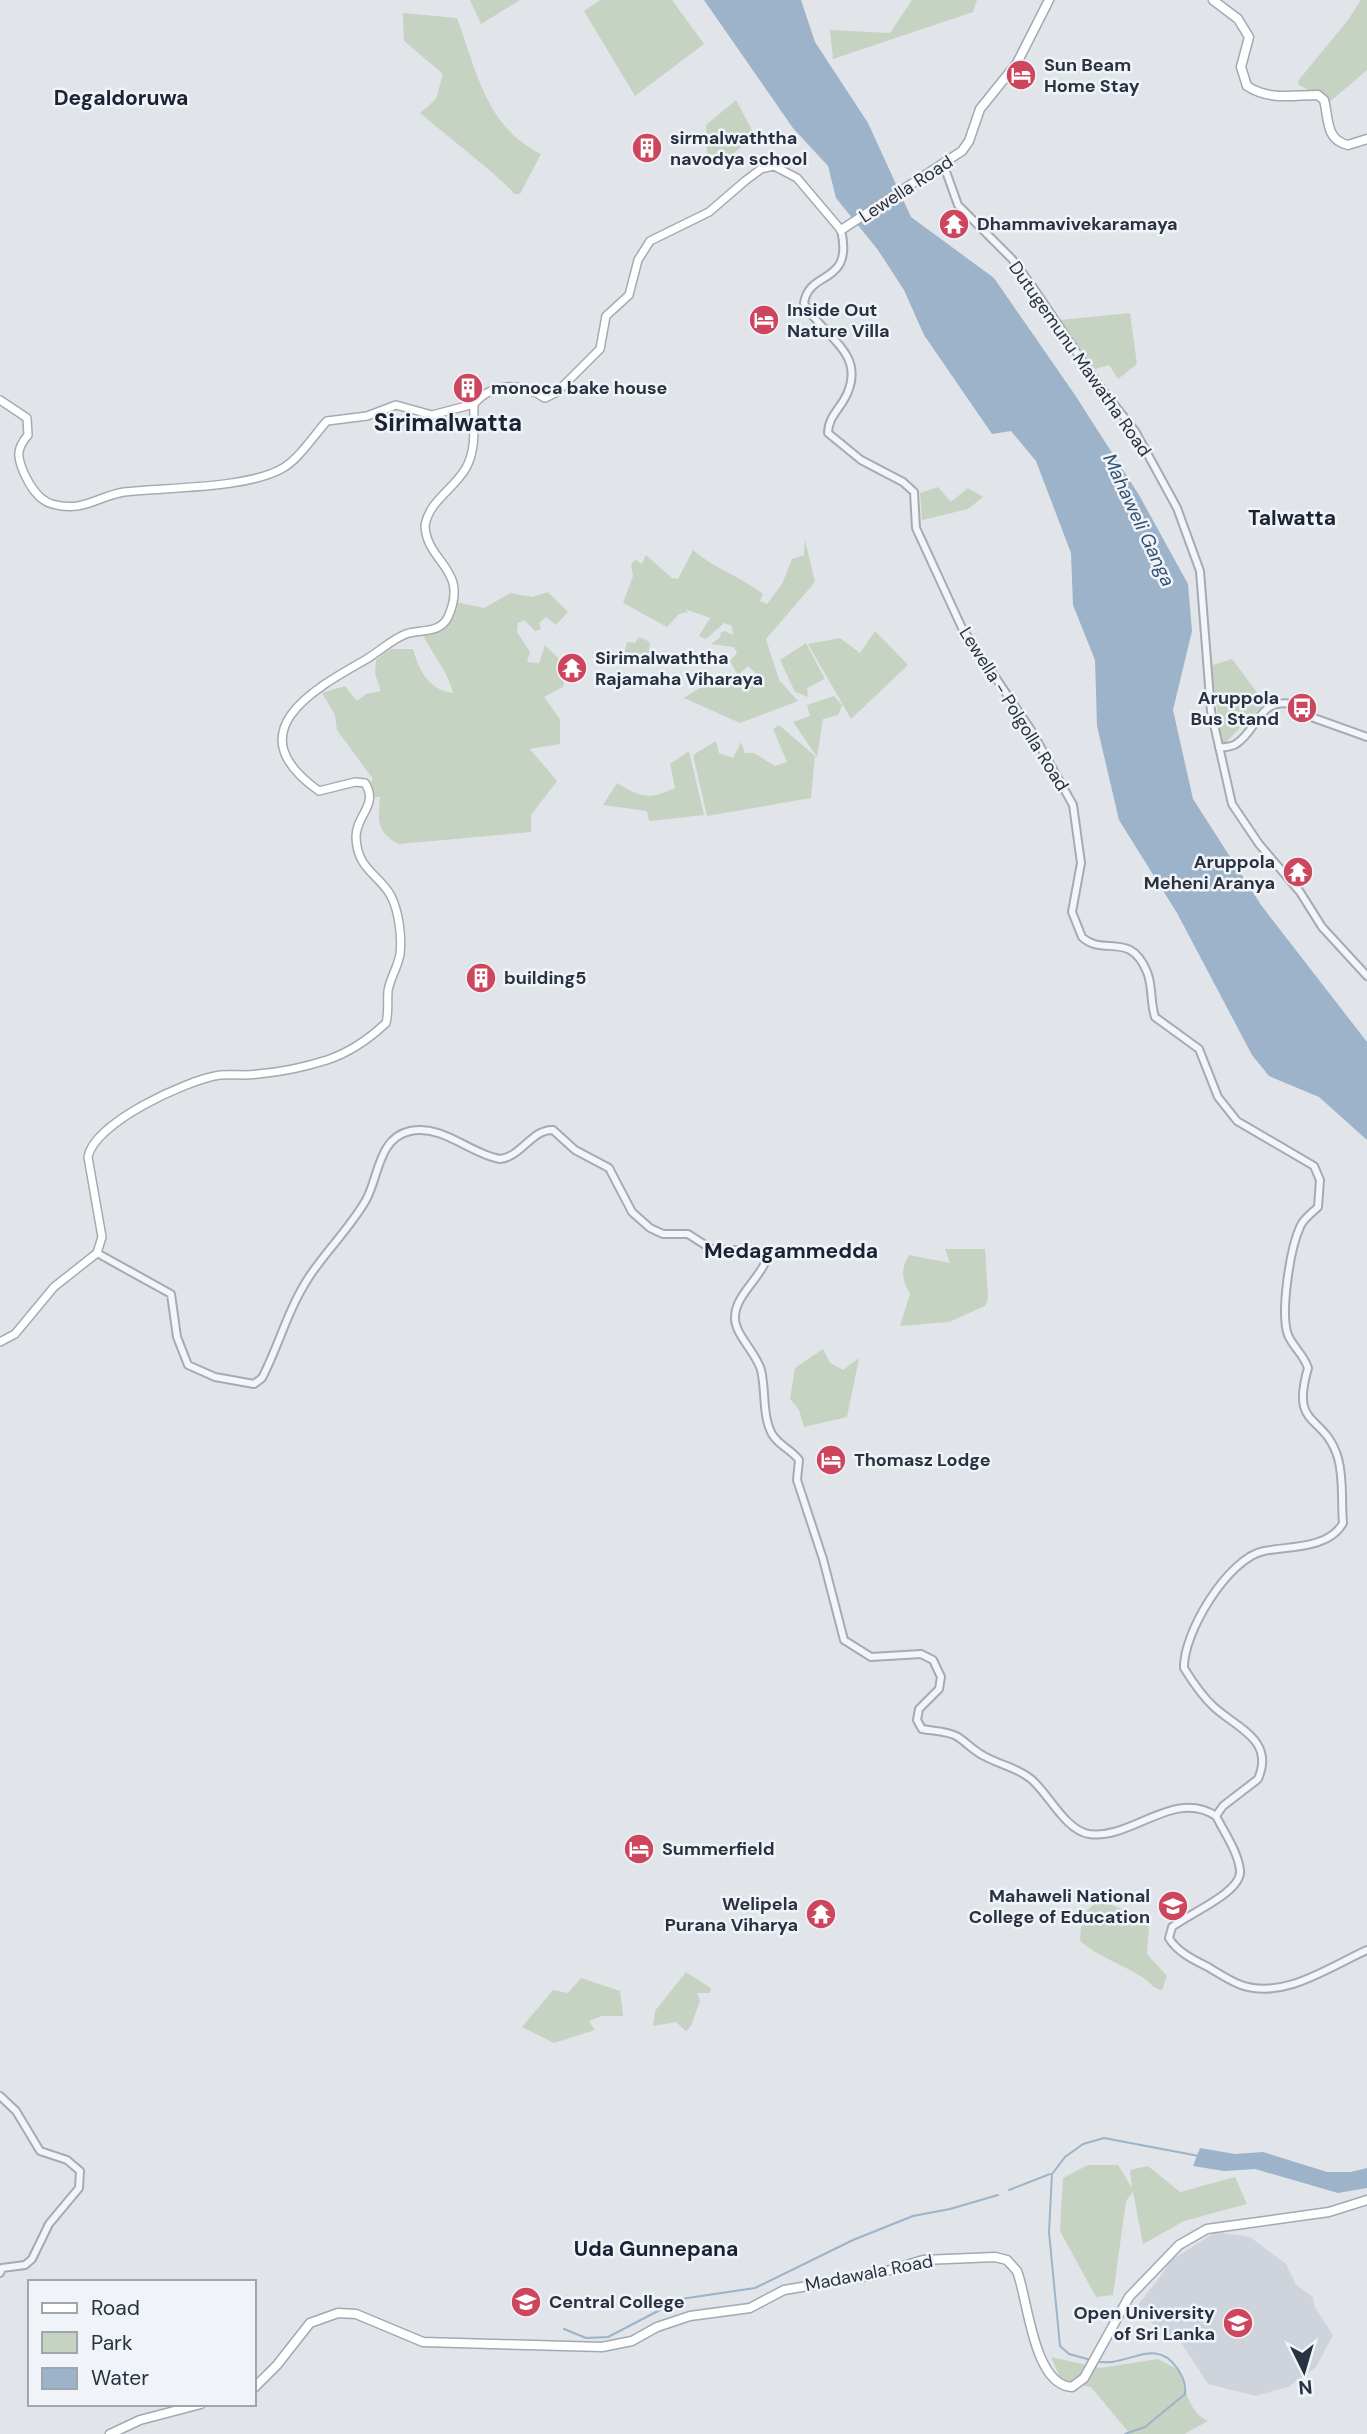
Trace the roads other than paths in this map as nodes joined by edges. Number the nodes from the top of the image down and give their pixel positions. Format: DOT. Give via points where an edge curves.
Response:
graph roads {
  1 [pos="1049,0"];
  2 [pos="1213,0"];
  3 [pos="1367,139"];
  4 [pos="944,166"];
  5 [pos="845,228"];
  6 [pos="0,400"];
  7 [pos="474,404"];
  8 [pos="1367,737"];
  9 [pos="1219,748"];
  10 [pos="1367,976"];
  11 [pos="97,1253"];
  12 [pos="0,1342"];
  13 [pos="1216,1816"];
  14 [pos="1367,1950"];
  15 [pos="0,2096"];
  16 [pos="1367,2200"];
  17 [pos="0,2273"];
  18 [pos="256,2386"];
  19 [pos="193,2406"];
  20 [pos="110,2434"];
  1 -- 4 [label="main road, Lewella Road" via="1017,63 980,109 968,145"];
  2 -- 3 [label="main road" via="1238,19 1249,37 1241,66 1247,86 1281,97 1318,95 1324,100 1329,130 1335,138 1348,145"];
  4 -- 5 [label="main road, Lewella Road"];
  4 -- 9 [label="street, Dutugemunu Mawatha Road" via="958,205 1032,286 1135,431 1177,508 1200,571 1211,711"];
  5 -- 7 [label="main road" via="797,178 774,166 761,169 709,212 650,242 638,260 629,295 606,316 600,349 557,392 545,398 515,385 486,393"];
  5 -- 13 [label="street, Lewella - Polgolla Road" via="840,265 810,288 804,303 812,319 851,362 851,386 833,414 828,433 861,460 914,492 916,528 962,628 1058,775 1073,805 1079,842 1080,877 1071,905 1082,937 1133,951 1147,971 1155,1017 1199,1049 1224,1107 1237,1121 1314,1166 1320,1180 1318,1207 1297,1234 1287,1283 1287,1334 1308,1368 1302,1407 1337,1456 1343,1482 1343,1523 1329,1537 1313,1543 1263,1551 1246,1559 1213,1594 1196,1627 1184,1668 1213,1706 1255,1738 1262,1755 1258,1779"];
  6 -- 7 [label="main road" via="27,418 28,435 17,456 28,481 44,501 66,506 92,505 120,493 212,486 284,468 327,421 367,416 396,405 432,415"];
  7 -- 11 [label="main road" via="474,445 469,461 434,505 425,525 431,547 451,573 453,602 447,619 440,626 405,634 330,680 283,723 289,757 304,781 319,791 365,783 371,793 371,803 359,821 359,852 369,874 390,895 400,929 400,954 388,990 386,1023 329,1059 256,1075 199,1080 112,1125 90,1144 88,1157 102,1237"];
  8 -- 9 [label="street" via="1282,702 1266,709 1236,744"];
  9 -- 10 [label="street, Dutugemunu Mawatha Road" via="1232,804 1322,926"];
  11 -- 12 [label="main road" via="54,1287 15,1334"];
  11 -- 13 [label="street" via="171,1294 177,1337 188,1365 215,1377 254,1384 262,1378 310,1276 368,1196 381,1158 395,1139 410,1131 434,1133 500,1159 553,1130 575,1150 609,1168 632,1212 650,1228 663,1234 688,1234 713,1250 757,1250 768,1256 764,1270 741,1299 734,1316 736,1326 761,1370 772,1433 799,1460 797,1480 844,1640 871,1657 921,1654 933,1660 941,1677 939,1689 919,1709 917,1720 922,1729 957,1735 986,1758 1021,1771 1075,1828 1088,1834 1185,1806"];
  13 -- 14 [label="street" via="1241,1872 1238,1882 1172,1927 1172,1944 1241,1984 1258,1988 1289,1986"];
  15 -- 17 [label="street" via="16,2111 40,2151 67,2160 80,2171 81,2179 75,2195 49,2224 32,2259 25,2265 2,2267"];
  16 -- 18 [label="main road, Madawala Road" via="1329,2212 1207,2229 1179,2245 1129,2297 1081,2382 1072,2387 1051,2377 1043,2365 1017,2270 1004,2258 975,2256 923,2260 874,2275 784,2290 750,2308 690,2315 632,2341 602,2347 423,2342 356,2314 326,2315 310,2323"];
  19 -- 20 [label="main road" via="140,2420"];
}
